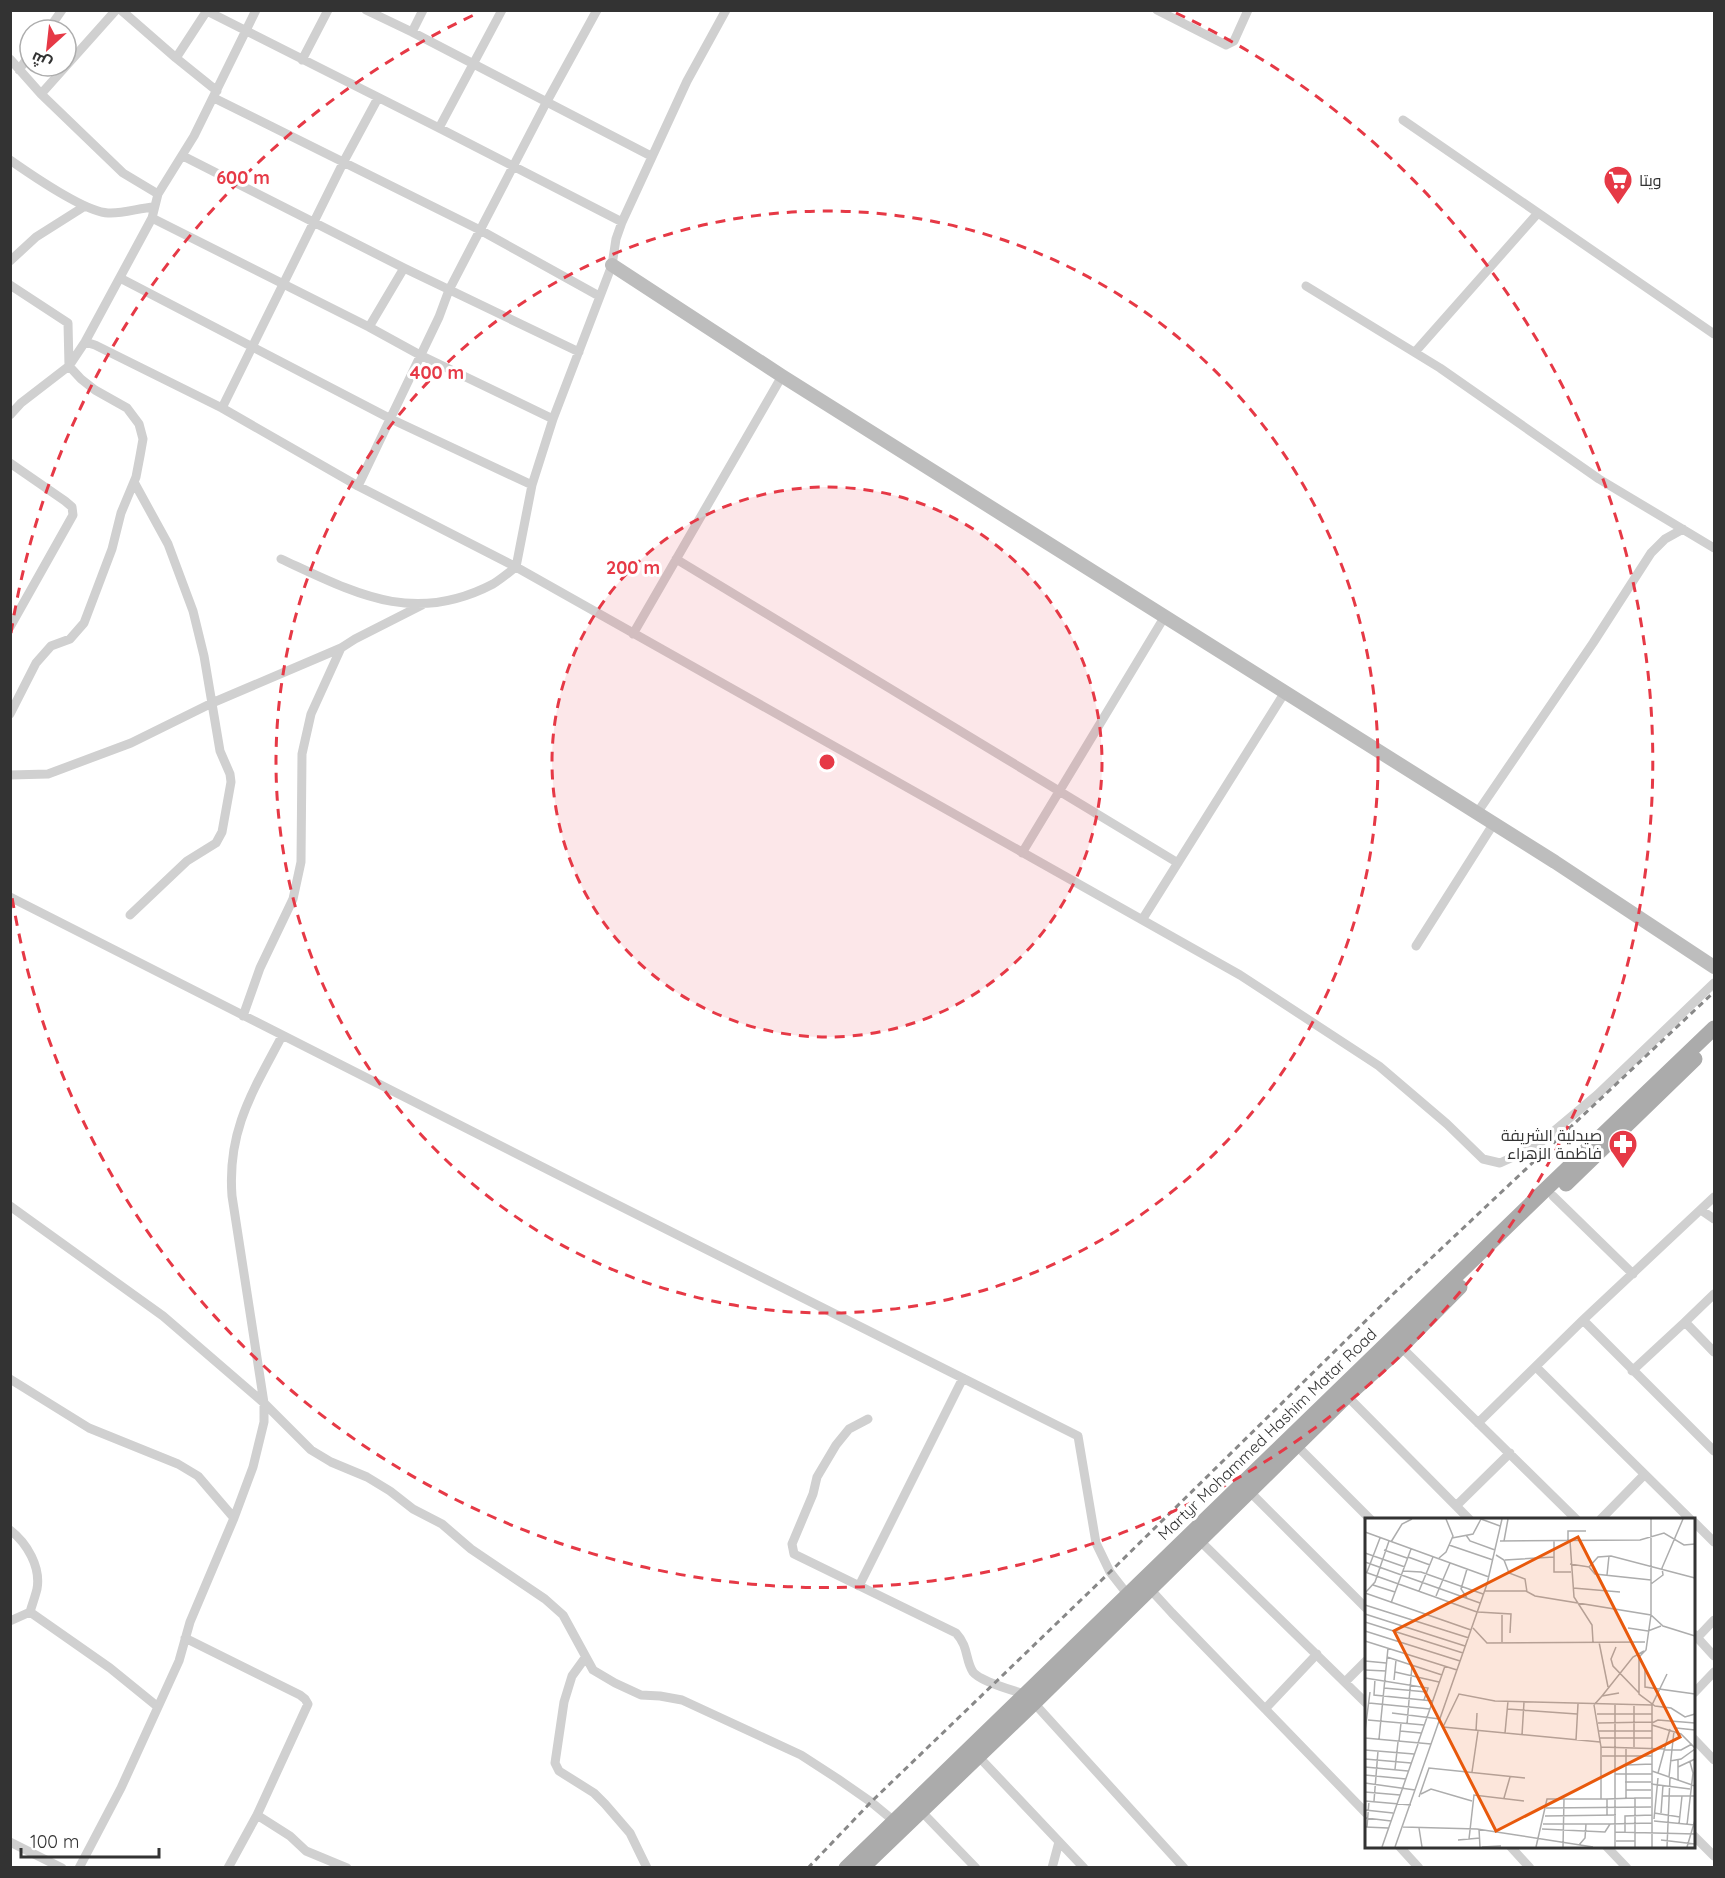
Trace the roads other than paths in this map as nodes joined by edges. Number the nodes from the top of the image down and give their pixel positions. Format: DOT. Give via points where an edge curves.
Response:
graph roads {
  1 [pos="116,10"];
  2 [pos="122,10"];
  3 [pos="256,10"];
  4 [pos="328,10"];
  5 [pos="366,10"];
  6 [pos="423,10"];
  7 [pos="502,10"];
  8 [pos="597,10"];
  9 [pos="726,10"];
  10 [pos="1157,10"];
  11 [pos="1248,10"];
  12 [pos="206,11"];
  13 [pos="246,32"];
  14 [pos="412,32"];
  15 [pos="78,53"];
  16 [pos="176,58"];
  17 [pos="10,59"];
  18 [pos="302,60"];
  19 [pos="473,64"];
  20 [pos="18,70"];
  21 [pos="26,78"];
  22 [pos="55,78"];
  23 [pos="41,94"];
  24 [pos="216,95"];
  25 [pos="378,98"];
  26 [pos="546,103"];
  27 [pos="1403,120"];
  28 [pos="439,128"];
  29 [pos="183,156"];
  30 [pos="651,156"];
  31 [pos="10,160"];
  32 [pos="344,161"];
  33 [pos="514,167"];
  34 [pos="158,194"];
  35 [pos="85,206"];
  36 [pos="154,207"];
  37 [pos="1538,213"];
  38 [pos="152,218"];
  39 [pos="314,222"];
  40 [pos="622,222"];
  41 [pos="480,230"];
  42 [pos="10,261"];
  43 [pos="612,265"];
  44 [pos="404,268"];
  45 [pos="120,279"];
  46 [pos="284,284"];
  47 [pos="10,285"];
  48 [pos="1306,286"];
  49 [pos="449,290"];
  50 [pos="599,296"];
  51 [pos="369,327"];
  52 [pos="1714,334"];
  53 [pos="85,342"];
  54 [pos="251,347"];
  55 [pos="579,352"];
  56 [pos="1415,352"];
  57 [pos="420,356"];
  58 [pos="69,366"];
  59 [pos="782,376"];
  60 [pos="222,408"];
  61 [pos="10,415"];
  62 [pos="391,419"];
  63 [pos="553,419"];
  64 [pos="10,463"];
  65 [pos="134,482"];
  66 [pos="532,485"];
  67 [pos="358,486"];
  68 [pos="1683,529"];
  69 [pos="1714,548"];
  70 [pos="281,560"];
  71 [pos="676,560"];
  72 [pos="516,567"];
  73 [pos="422,605"];
  74 [pos="1165,616"];
  75 [pos="10,627"];
  76 [pos="633,634"];
  77 [pos="341,648"];
  78 [pos="1285,692"];
  79 [pos="212,703"];
  80 [pos="10,714"];
  81 [pos="10,775"];
  82 [pos="1059,791"];
  83 [pos="1477,813"];
  84 [pos="1494,823"];
  85 [pos="1022,853"];
  86 [pos="1178,863"];
  87 [pos="10,897"];
  88 [pos="130,915"];
  89 [pos="1142,920"];
  90 [pos="1416,946"];
  91 [pos="1714,967"];
  92 [pos="1714,983"];
  93 [pos="243,1016"];
  94 [pos="1714,1028"];
  95 [pos="282,1036"];
  96 [pos="1714,1041"];
  97 [pos="1553,1196"];
  98 [pos="1714,1197"];
  99 [pos="10,1206"];
  100 [pos="1701,1210"];
  101 [pos="1714,1219"];
  102 [pos="1633,1274"];
  103 [pos="1713,1296"];
  104 [pos="1583,1320"];
  105 [pos="1685,1322"];
  106 [pos="1401,1347"];
  107 [pos="1714,1352"];
  108 [pos="1536,1367"];
  109 [pos="1632,1371"];
  110 [pos="963,1378"];
  111 [pos="10,1379"];
  112 [pos="1347,1396"];
  113 [pos="264,1403"];
  114 [pos="868,1419"];
  115 [pos="1478,1423"];
  116 [pos="1297,1446"];
  117 [pos="1714,1451"];
  118 [pos="1510,1453"];
  119 [pos="1644,1475"];
  120 [pos="1250,1491"];
  121 [pos="1456,1506"];
  122 [pos="234,1518"];
  123 [pos="1369,1518"];
  124 [pos="1468,1518"];
  125 [pos="1575,1518"];
  126 [pos="1602,1518"];
  127 [pos="1689,1518"];
  128 [pos="1695,1524"];
  129 [pos="10,1530"];
  130 [pos="1196,1536"];
  131 [pos="1714,1542"];
  132 [pos="860,1586"];
  133 [pos="1150,1588"];
  134 [pos="1128,1595"];
  135 [pos="1365,1605"];
  136 [pos="30,1612"];
  137 [pos="1714,1620"];
  138 [pos="10,1621"];
  139 [pos="1695,1636"];
  140 [pos="186,1638"];
  141 [pos="1317,1654"];
  142 [pos="1714,1656"];
  143 [pos="585,1658"];
  144 [pos="1365,1662"];
  145 [pos="1714,1672"];
  146 [pos="1345,1682"];
  147 [pos="1695,1692"];
  148 [pos="1030,1698"];
  149 [pos="1365,1702"];
  150 [pos="158,1707"];
  151 [pos="1265,1709"];
  152 [pos="1695,1740"];
  153 [pos="978,1756"];
  154 [pos="1714,1760"];
  155 [pos="921,1811"];
  156 [pos="1365,1812"];
  157 [pos="256,1815"];
  158 [pos="894,1821"];
  159 [pos="1695,1837"];
  160 [pos="10,1842"];
  161 [pos="1059,1842"];
  162 [pos="1401,1848"];
  163 [pos="1512,1848"];
  164 [pos="1608,1848"];
  165 [pos="1714,1856"];
  166 [pos="62,1868"];
  167 [pos="79,1868"];
  168 [pos="228,1868"];
  169 [pos="346,1868"];
  170 [pos="647,1868"];
  171 [pos="846,1868"];
  172 [pos="862,1868"];
  173 [pos="976,1868"];
  174 [pos="1052,1868"];
  175 [pos="1084,1868"];
  176 [pos="1184,1868"];
  177 [pos="1419,1868"];
  178 [pos="1530,1868"];
  179 [pos="1627,1868"];
  1 -- 15 [label="street"];
  2 -- 16 [label="street"];
  3 -- 13 [label="street"];
  4 -- 18 [label="street"];
  5 -- 14 [label="street"];
  6 -- 14 [label="street"];
  7 -- 19 [label="street"];
  8 -- 26 [label="street"];
  9 -- 30 [label="street"];
  10 -- 11 [label="street" via="1226,45 1234,41"];
  12 -- 13 [label="street"];
  12 -- 16 [label="street"];
  13 -- 18 [label="street"];
  13 -- 24 [label="street"];
  14 -- 19 [label="street"];
  16 -- 24 [label="street"];
  17 -- 20 [label="street"];
  18 -- 25 [label="street"];
  19 -- 26 [label="street"];
  19 -- 28 [label="street"];
  21 -- 23 [label="street"];
  22 -- 23 [label="street"];
  23 -- 34 [label="street" via="123,173"];
  24 -- 29 [label="street"];
  24 -- 32 [label="street"];
  25 -- 28 [label="street"];
  25 -- 32 [label="street"];
  26 -- 30 [label="street"];
  26 -- 33 [label="street"];
  27 -- 37 [label="street"];
  28 -- 33 [label="street"];
  29 -- 34 [label="street"];
  29 -- 39 [label="street"];
  30 -- 40 [label="street"];
  31 -- 35 [label="street"];
  32 -- 39 [label="street"];
  32 -- 41 [label="street"];
  33 -- 40 [label="street"];
  33 -- 41 [label="street"];
  34 -- 36 [label="street"];
  35 -- 36 [label="street" via="115,213"];
  35 -- 42 [label="street" via="36,237"];
  36 -- 38 [label="street"];
  37 -- 52 [label="street"];
  37 -- 56 [label="street"];
  38 -- 45 [label="street"];
  38 -- 46 [label="street"];
  39 -- 44 [label="street"];
  39 -- 46 [label="street"];
  40 -- 43 [label="street"];
  41 -- 49 [label="street"];
  41 -- 50 [label="street"];
  43 -- 50 [label="street"];
  43 -- 59 [label="street"];
  44 -- 49 [label="street"];
  44 -- 51 [label="street"];
  45 -- 53 [label="street"];
  45 -- 54 [label="street"];
  46 -- 51 [label="street"];
  46 -- 54 [label="street"];
  47 -- 58 [label="street" via="68,323"];
  48 -- 56 [label="street"];
  49 -- 55 [label="street"];
  49 -- 57 [label="street"];
  50 -- 55 [label="street"];
  51 -- 57 [label="street"];
  53 -- 58 [label="street"];
  53 -- 60 [label="street"];
  54 -- 60 [label="street"];
  54 -- 62 [label="street"];
  55 -- 63 [label="street"];
  56 -- 68 [label="street" via="1599,479"];
  57 -- 62 [label="street"];
  57 -- 63 [label="street"];
  58 -- 61 [label="street"];
  58 -- 65 [label="street" via="95,390 127,408 139,424 143,439"];
  59 -- 71 [label="street"];
  59 -- 74 [label="street"];
  60 -- 67 [label="street"];
  62 -- 66 [label="street"];
  62 -- 67 [label="street"];
  63 -- 66 [label="street"];
  64 -- 75 [label="street" via="65,501 74,515"];
  65 -- 79 [label="street" via="168,544 185,588 199,633"];
  65 -- 80 [label="street" via="84,622 70,639 51,646 36,663"];
  66 -- 72 [label="street"];
  67 -- 72 [label="street"];
  68 -- 69 [label="street"];
  68 -- 83 [label="street" via="1651,553"];
  70 -- 73 [label="street" via="389,602"];
  71 -- 76 [label="street"];
  71 -- 82 [label="street"];
  72 -- 73 [label="street" via="465,596"];
  72 -- 76 [label="street"];
  73 -- 77 [label="street"];
  74 -- 78 [label="street"];
  74 -- 82 [label="street"];
  76 -- 85 [label="street"];
  77 -- 79 [label="street"];
  77 -- 93 [label="street" via="311,714 302,753 301,862 293,899 260,968"];
  78 -- 83 [label="street"];
  78 -- 86 [label="street"];
  79 -- 81 [label="street" via="131,743 48,774"];
  79 -- 88 [label="street" via="220,751 231,782 221,836 213,846 187,861"];
  82 -- 85 [label="street"];
  82 -- 86 [label="street"];
  83 -- 84 [label="street"];
  84 -- 90 [label="street"];
  84 -- 91 [label="street"];
  85 -- 89 [label="street"];
  86 -- 89 [label="street"];
  87 -- 93 [label="street"];
  89 -- 92 [label="street" via="1240,975 1378,1066 1483,1159 1500,1163 1535,1147 1567,1121"];
  93 -- 95 [label="street"];
  94 -- 130 [label="main road, Martyr Mohammed Hashim Matar Road"];
  95 -- 110 [label="street"];
  95 -- 113 [label="street" via="240,1120 231,1170"];
  96 -- 97 [label="main road, Martyr Mohammed Hashim Matar Road"];
  97 -- 102 [label="street"];
  97 -- 106 [label="main road, Martyr Mohammed Hashim Matar Road"];
  98 -- 100 [label="street"];
  99 -- 113 [label="street" via="163,1316"];
  100 -- 101 [label="street"];
  100 -- 102 [label="street"];
  102 -- 104 [label="street"];
  103 -- 105 [label="street"];
  104 -- 108 [label="street"];
  104 -- 109 [label="street"];
  105 -- 107 [label="street"];
  105 -- 109 [label="street"];
  106 -- 112 [label="main road, Martyr Mohammed Hashim Matar Road"];
  106 -- 115 [label="street"];
  108 -- 115 [label="street"];
  108 -- 119 [label="street"];
  109 -- 117 [label="street"];
  110 -- 132 [label="street"];
  110 -- 134 [label="street" via="1078,1436 1096,1543 1110,1572"];
  111 -- 122 [label="street" via="89,1428 198,1476"];
  112 -- 116 [label="main road, Martyr Mohammed Hashim Matar Road"];
  112 -- 121 [label="street"];
  113 -- 122 [label="street" via="260,1443"];
  113 -- 143 [label="street" via="310,1450 390,1491 545,1599 563,1615"];
  114 -- 132 [label="street" via="849,1429 836,1445 817,1477 792,1544 794,1554"];
  115 -- 118 [label="street"];
  116 -- 120 [label="main road, Martyr Mohammed Hashim Matar Road"];
  116 -- 123 [label="street"];
  118 -- 121 [label="street"];
  118 -- 125 [label="street"];
  119 -- 126 [label="street"];
  119 -- 127 [label="street"];
  120 -- 130 [label="main road, Martyr Mohammed Hashim Matar Road"];
  120 -- 135 [label="street"];
  121 -- 124 [label="street"];
  122 -- 140 [label="street"];
  128 -- 131 [label="street"];
  129 -- 136 [label="street" via="28,1549 35,1566 38,1587"];
  130 -- 133 [label="main road, Martyr Mohammed Hashim Matar Road"];
  130 -- 134 [label="main road, Martyr Mohammed Hashim Matar Road"];
  130 -- 141 [label="street"];
  132 -- 148 [label="street" via="956,1633 964,1641 973,1671 982,1679"];
  133 -- 148 [label="main road, Martyr Mohammed Hashim Matar Road"];
  133 -- 151 [label="street"];
  134 -- 148 [label="main road, Martyr Mohammed Hashim Matar Road"];
  136 -- 138 [label="street"];
  136 -- 150 [label="street"];
  137 -- 139 [label="street"];
  139 -- 142 [label="street"];
  140 -- 150 [label="street"];
  140 -- 157 [label="street" via="300,1695 308,1704"];
  141 -- 146 [label="street"];
  141 -- 151 [label="street"];
  143 -- 158 [label="street" via="593,1670 641,1695 682,1700 801,1755"];
  143 -- 170 [label="street" via="572,1676 564,1702 555,1763 559,1771 605,1804 630,1833"];
  144 -- 146 [label="street"];
  145 -- 147 [label="street"];
  146 -- 149 [label="street"];
  148 -- 153 [label="main road, Martyr Mohammed Hashim Matar Road"];
  148 -- 158 [label="main road, Martyr Mohammed Hashim Matar Road"];
  148 -- 176 [label="street"];
  150 -- 167 [label="street"];
  151 -- 156 [label="street"];
  152 -- 154 [label="street"];
  153 -- 155 [label="main road, Martyr Mohammed Hashim Matar Road"];
  153 -- 161 [label="street"];
  155 -- 172 [label="main road, Martyr Mohammed Hashim Matar Road"];
  155 -- 173 [label="street"];
  157 -- 168 [label="street"];
  157 -- 169 [label="street" via="306,1851"];
  158 -- 171 [label="main road, Martyr Mohammed Hashim Matar Road"];
  159 -- 165 [label="street"];
  160 -- 166 [label="street"];
  161 -- 174 [label="street"];
  161 -- 175 [label="street"];
  162 -- 177 [label="street"];
  163 -- 178 [label="street"];
  164 -- 179 [label="street"];
}
